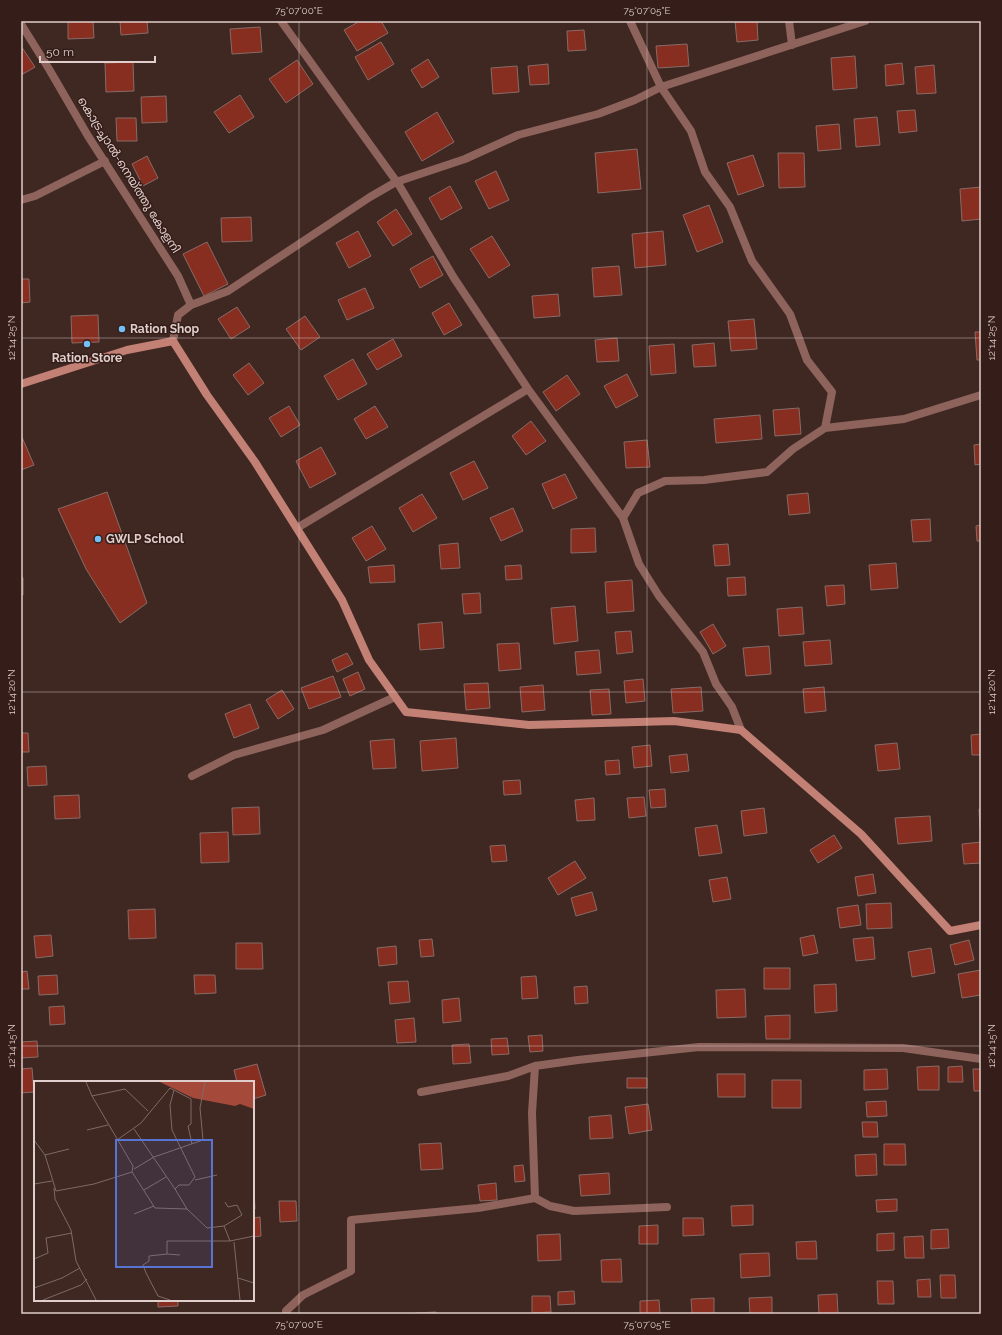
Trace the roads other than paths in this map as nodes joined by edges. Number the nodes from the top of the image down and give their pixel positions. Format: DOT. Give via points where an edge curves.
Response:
graph roads {
  1 [pos="281,21"];
  2 [pos="630,21"];
  3 [pos="788,21"];
  4 [pos="865,21"];
  5 [pos="21,24"];
  6 [pos="792,45"];
  7 [pos="661,87"];
  8 [pos="105,161"];
  9 [pos="396,182"];
  10 [pos="21,200"];
  11 [pos="191,305"];
  12 [pos="173,341"];
  13 [pos="21,384"];
  14 [pos="528,389"];
  15 [pos="981,395"];
  16 [pos="825,428"];
  17 [pos="623,518"];
  18 [pos="296,528"];
  19 [pos="395,697"];
  20 [pos="741,730"];
  21 [pos="192,776"];
  22 [pos="981,925"];
  23 [pos="981,1059"];
  24 [pos="535,1066"];
  25 [pos="421,1092"];
  26 [pos="535,1198"];
  27 [pos="667,1207"];
  28 [pos="287,1314"];
  1 -- 9 [label="street"];
  2 -- 7 [label="street"];
  3 -- 6 [label="street"];
  4 -- 6 [label="street"];
  5 -- 8 [label="street, കൊട്രച്ചാൽ-നെയ്ത്തു കോളനി"];
  6 -- 7 [label="street"];
  7 -- 9 [label="street" via="598,114 518,135 465,159"];
  7 -- 16 [label="street" via="691,131 705,172 730,207 752,261 790,314 807,360 832,392"];
  8 -- 10 [label="street" via="35,196"];
  8 -- 11 [label="street, കൊട്രച്ചാൽ-നെയ്ത്തു കോളനി" via="178,276"];
  9 -- 11 [label="street" via="228,291"];
  9 -- 14 [label="street" via="454,278"];
  11 -- 12 [label="street" via="178,315"];
  12 -- 13 [label="main road" via="127,350"];
  12 -- 18 [label="main road" via="207,395 255,462"];
  14 -- 17 [label="street"];
  14 -- 18 [label="street"];
  15 -- 16 [label="street" via="904,419"];
  16 -- 17 [label="street" via="793,449 767,472 704,480 665,481 638,493"];
  17 -- 20 [label="street" via="639,564 659,596 703,652 716,684 732,707"];
  18 -- 19 [label="main road" via="342,600 370,660"];
  19 -- 20 [label="main road" via="406,712 529,725 674,722"];
  19 -- 21 [label="street" via="323,730 234,755"];
  20 -- 22 [label="main road" via="862,834 950,931"];
  23 -- 24 [label="street" via="903,1048 698,1047"];
  24 -- 25 [label="street" via="508,1076"];
  24 -- 26 [label="street" via="532,1113"];
  26 -- 27 [label="street" via="550,1206 574,1211"];
  26 -- 28 [label="street" via="478,1208 351,1220 351,1271 302,1295 286,1311"];
}
